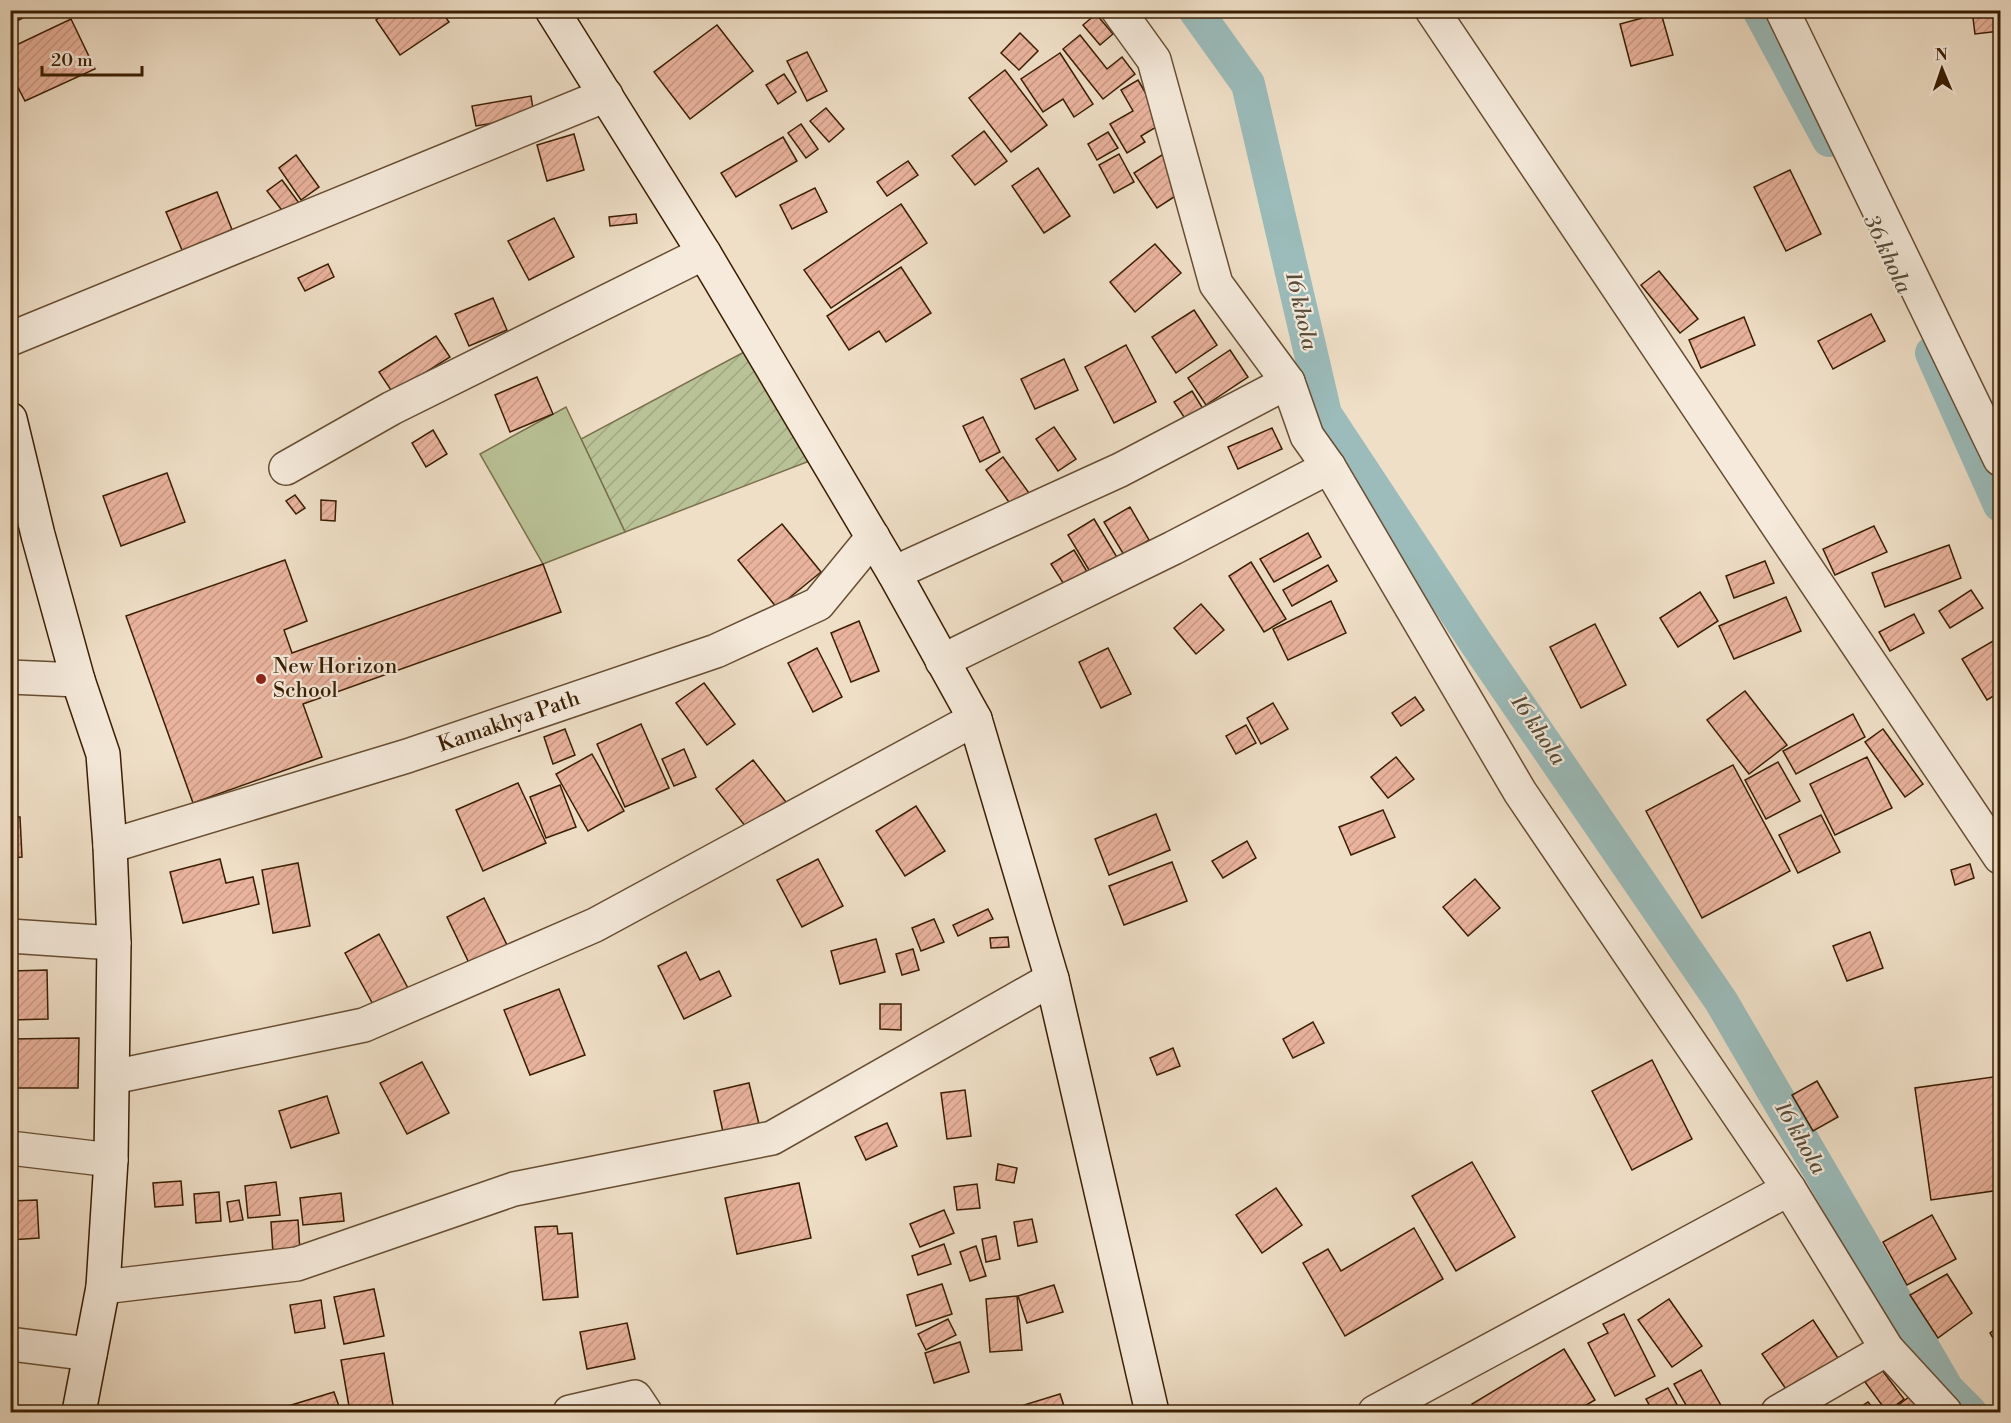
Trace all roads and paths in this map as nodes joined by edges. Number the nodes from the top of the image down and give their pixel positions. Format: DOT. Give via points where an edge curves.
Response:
graph roads {
  1 [pos="552,10"];
  2 [pos="1119,10"];
  3 [pos="1432,10"];
  4 [pos="1782,10"];
  5 [pos="606,95"];
  6 [pos="704,253"];
  7 [pos="10,339"];
  8 [pos="1288,382"];
  9 [pos="10,419"];
  10 [pos="2001,459"];
  11 [pos="1329,467"];
  12 [pos="286,468"];
  13 [pos="873,537"];
  14 [pos="894,573"];
  15 [pos="942,661"];
  16 [pos="10,677"];
  17 [pos="78,680"];
  18 [pos="975,719"];
  19 [pos="110,846"];
  20 [pos="2001,857"];
  21 [pos="10,936"];
  22 [pos="114,943"];
  23 [pos="1052,979"];
  24 [pos="113,1077"];
  25 [pos="10,1148"];
  26 [pos="111,1160"];
  27 [pos="1789,1189"];
  28 [pos="103,1287"];
  29 [pos="10,1344"];
  30 [pos="1887,1348"];
  31 [pos="90,1354"];
  32 [pos="79,1413"];
  33 [pos="570,1413"];
  34 [pos="645,1413"];
  35 [pos="1152,1413"];
  36 [pos="1375,1413"];
  37 [pos="1778,1413"];
  38 [pos="1945,1413"];
  1 -- 5 [label="street"];
  2 -- 8 [label="street" via="1154,60 1216,284"];
  3 -- 20 [label="street"];
  4 -- 10 [label="street"];
  5 -- 6 [label="street"];
  5 -- 7 [label="street"];
  6 -- 12 [label="street" via="392,408"];
  6 -- 13 [label="street"];
  8 -- 11 [label="street" via="1307,436"];
  8 -- 14 [label="street" via="1120,470"];
  9 -- 17 [label="street"];
  11 -- 15 [label="street"];
  11 -- 27 [label="street" via="1520,792"];
  13 -- 14 [label="street"];
  13 -- 19 [label="street, Kamakhya Path" via="818,604 716,651 407,756"];
  14 -- 15 [label="street"];
  15 -- 18 [label="street"];
  16 -- 17 [label="street"];
  17 -- 19 [label="street" via="103,754"];
  18 -- 23 [label="street"];
  18 -- 24 [label="street" via="595,925 364,1025"];
  19 -- 22 [label="street"];
  21 -- 22 [label="street"];
  22 -- 24 [label="street"];
  23 -- 28 [label="street" via="772,1138 514,1189 297,1264"];
  23 -- 35 [label="street"];
  24 -- 26 [label="street"];
  25 -- 26 [label="street"];
  26 -- 28 [label="street"];
  27 -- 30 [label="street"];
  27 -- 36 [label="street"];
  28 -- 31 [label="street"];
  29 -- 31 [label="street"];
  30 -- 37 [label="street"];
  30 -- 38 [label="street"];
  31 -- 32 [label="street"];
  33 -- 34 [label="street" via="635,1397"];
}
